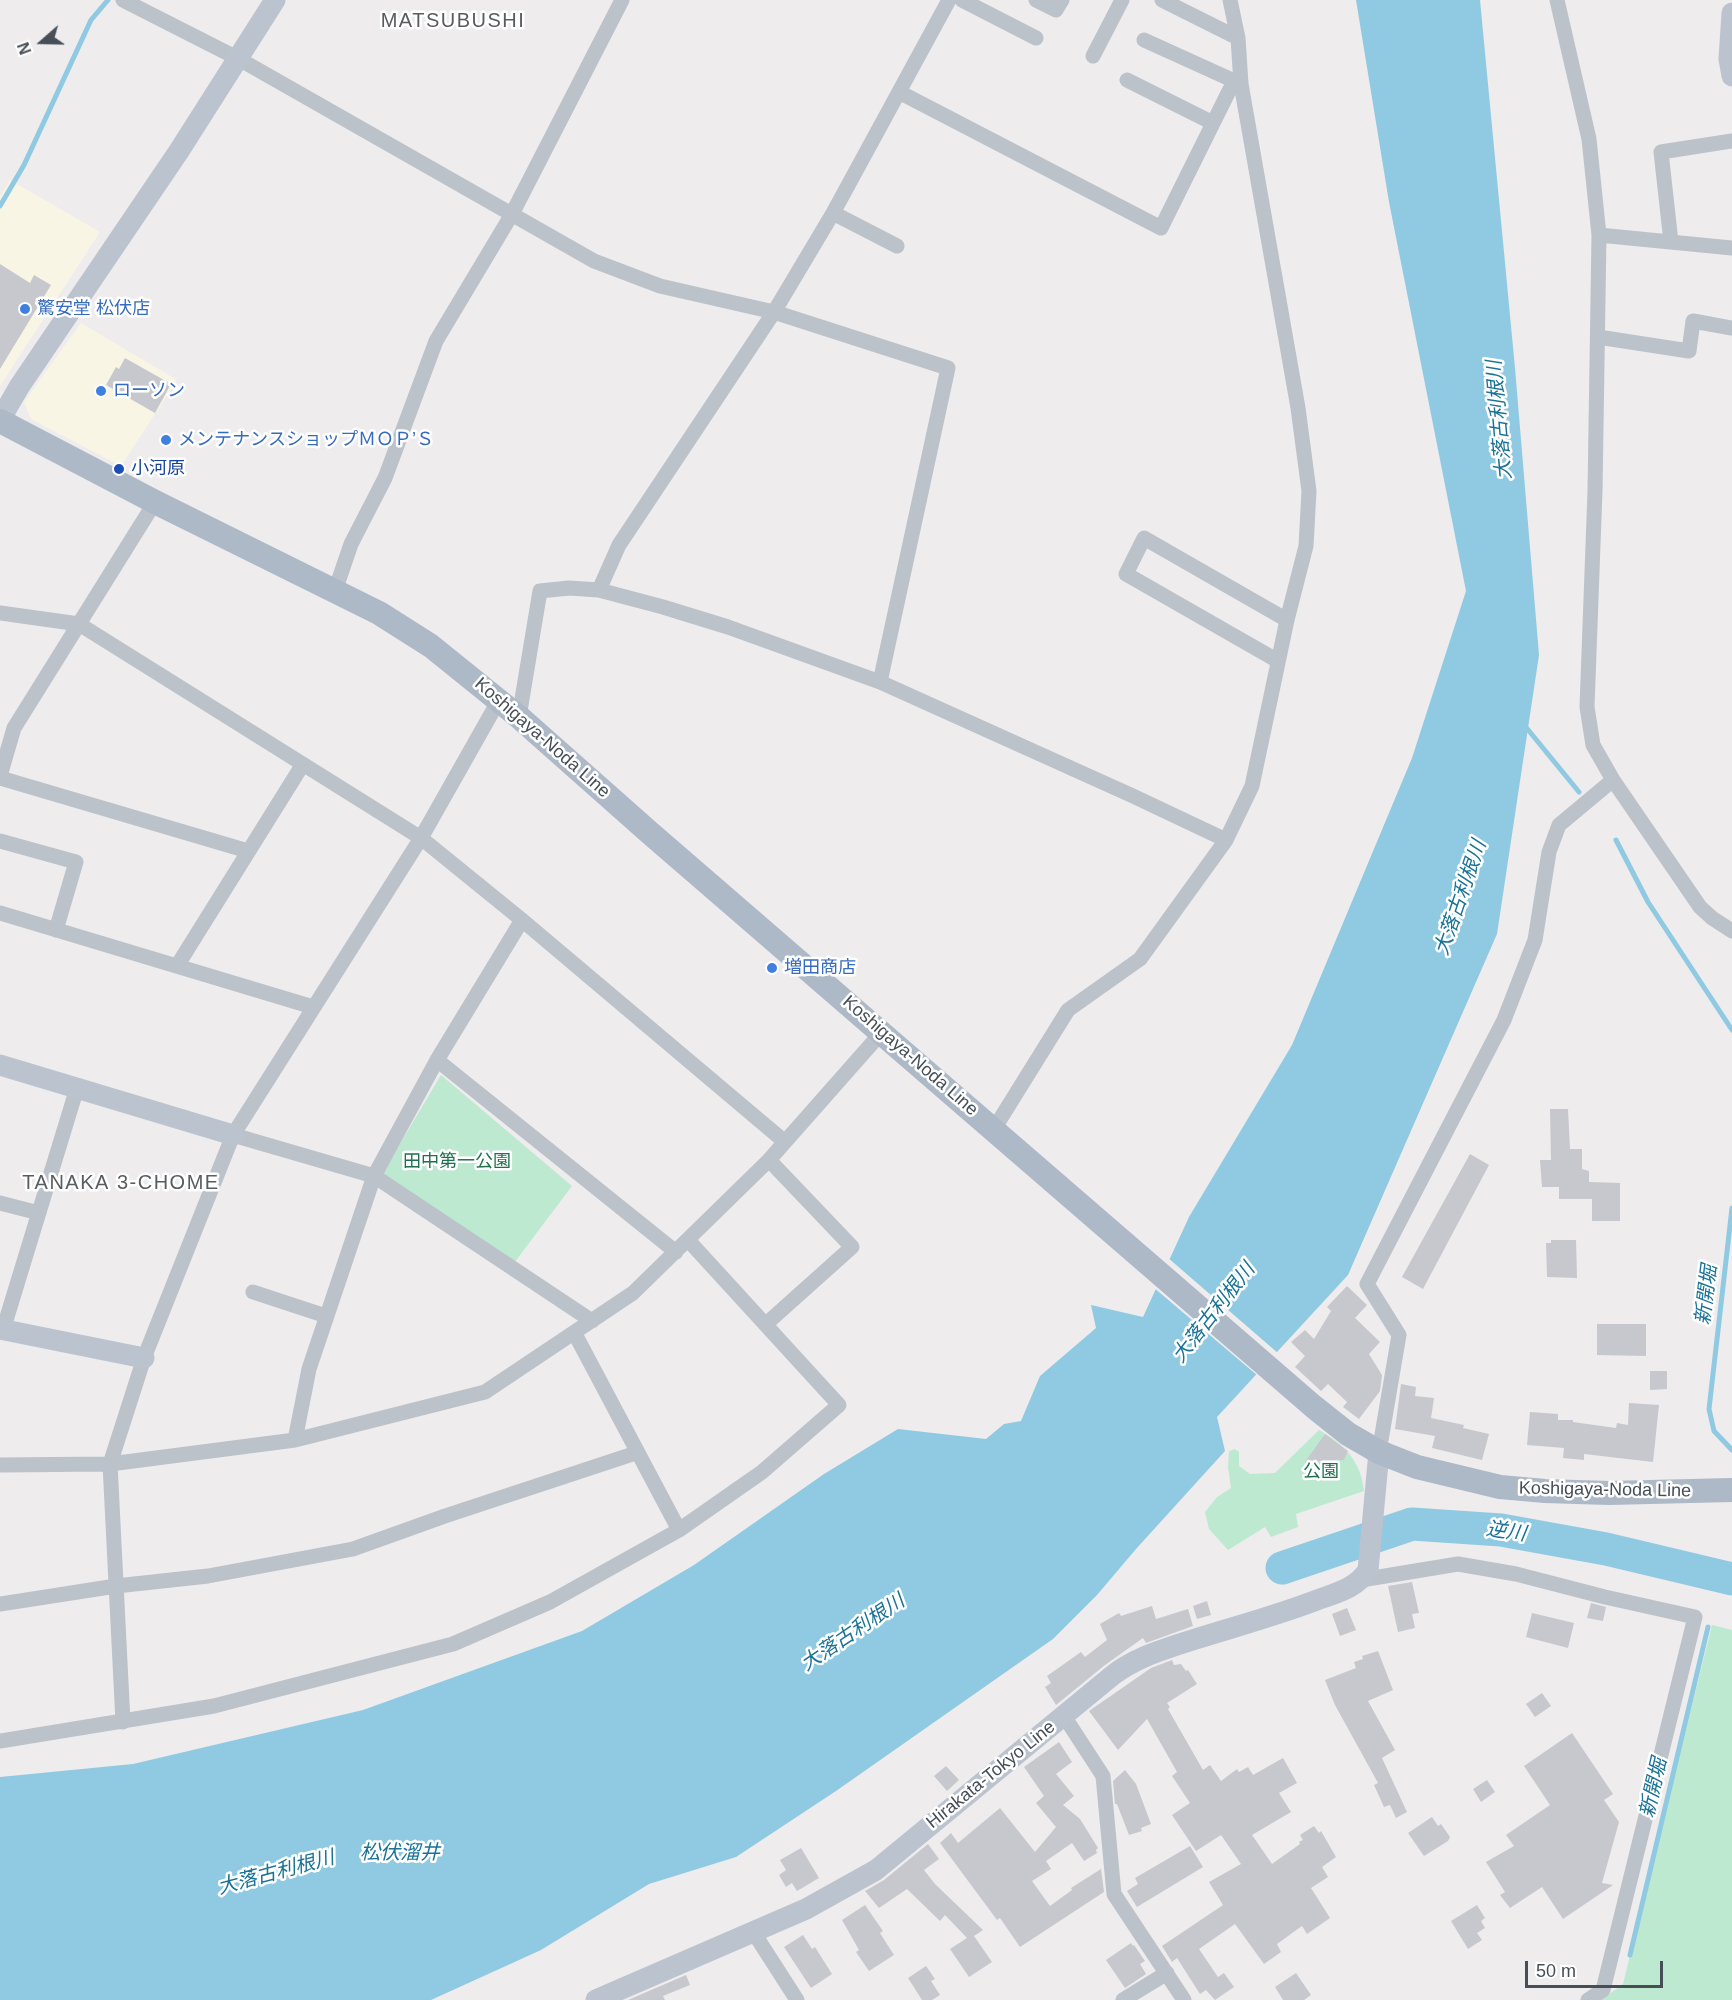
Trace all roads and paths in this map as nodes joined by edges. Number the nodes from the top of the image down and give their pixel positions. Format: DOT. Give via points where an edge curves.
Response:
graph roads {
  1 [pos="123,0"];
  2 [pos="275,0"];
  3 [pos="621,0"];
  4 [pos="949,0"];
  5 [pos="962,0"];
  6 [pos="1036,0"];
  7 [pos="1062,0"];
  8 [pos="1122,0"];
  9 [pos="1162,0"];
  10 [pos="1230,0"];
  11 [pos="1557,0"];
  12 [pos="1732,13"];
  13 [pos="1036,38"];
  14 [pos="1238,38"];
  15 [pos="1144,40"];
  16 [pos="1093,56"];
  17 [pos="239,59"];
  18 [pos="1732,76"];
  19 [pos="1127,80"];
  20 [pos="1241,84"];
  21 [pos="899,92"];
  22 [pos="1213,123"];
  23 [pos="1732,141"];
  24 [pos="833,213"];
  25 [pos="512,214"];
  26 [pos="1599,235"];
  27 [pos="1671,242"];
  28 [pos="897,246"];
  29 [pos="1732,248"];
  30 [pos="774,312"];
  31 [pos="1732,328"];
  32 [pos="1598,337"];
  33 [pos="0,420"];
  34 [pos="155,502"];
  35 [pos="599,590"];
  36 [pos="335,591"];
  37 [pos="0,613"];
  38 [pos="1287,620"];
  39 [pos="79,624"];
  40 [pos="1278,661"];
  41 [pos="880,682"];
  42 [pos="499,700"];
  43 [pos="519,717"];
  44 [pos="303,764"];
  45 [pos="0,777"];
  46 [pos="1613,780"];
  47 [pos="421,838"];
  48 [pos="1226,840"];
  49 [pos="0,841"];
  50 [pos="248,851"];
  51 [pos="0,913"];
  52 [pos="522,920"];
  53 [pos="56,930"];
  54 [pos="1732,931"];
  55 [pos="177,966"];
  56 [pos="313,1007"];
  57 [pos="882,1032"];
  58 [pos="437,1060"];
  59 [pos="0,1065"];
  60 [pos="77,1088"];
  61 [pos="994,1129"];
  62 [pos="233,1135"];
  63 [pos="785,1142"];
  64 [pos="769,1160"];
  65 [pos="374,1176"];
  66 [pos="0,1203"];
  67 [pos="39,1213"];
  68 [pos="688,1240"];
  69 [pos="676,1252"];
  70 [pos="253,1292"];
  71 [pos="326,1316"];
  72 [pos="592,1321"];
  73 [pos="766,1324"];
  74 [pos="2,1329"];
  75 [pos="575,1334"];
  76 [pos="144,1358"];
  77 [pos="295,1440"];
  78 [pos="1379,1452"];
  79 [pos="636,1453"];
  80 [pos="110,1464"];
  81 [pos="0,1465"];
  82 [pos="1732,1490"];
  83 [pos="679,1530"];
  84 [pos="1361,1580"];
  85 [pos="116,1586"];
  86 [pos="0,1604"];
  87 [pos="1064,1716"];
  88 [pos="123,1722"];
  89 [pos="0,1742"];
  90 [pos="754,1933"];
  91 [pos="1167,1973"];
  92 [pos="596,2000"];
  93 [pos="797,2000"];
  94 [pos="1123,2000"];
  95 [pos="1184,2000"];
  96 [pos="1588,2000"];
  1 -- 17 [label="street"];
  2 -- 17 [label="main road"];
  3 -- 25 [label="street"];
  4 -- 21 [label="street"];
  5 -- 13 [label="street"];
  6 -- 7 [label="street" via="1056,10"];
  8 -- 16 [label="street"];
  9 -- 14 [label="street"];
  10 -- 14 [label="street"];
  11 -- 26 [label="street" via="1589,138"];
  12 -- 18 [label="main road"];
  14 -- 20 [label="street"];
  15 -- 20 [label="street"];
  17 -- 25 [label="street"];
  17 -- 33 [label="main road"];
  19 -- 22 [label="street"];
  20 -- 22 [label="street" via="1230,89"];
  20 -- 38 [label="street" via="1299,408 1309,491 1306,546"];
  21 -- 22 [label="street" via="1161,228"];
  21 -- 24 [label="street"];
  23 -- 27 [label="street" via="1660,152"];
  24 -- 28 [label="street"];
  24 -- 30 [label="street"];
  25 -- 30 [label="street" via="594,261 660,286"];
  25 -- 36 [label="street" via="436,341 385,478 351,544"];
  26 -- 27 [label="street"];
  26 -- 32 [label="street"];
  27 -- 29 [label="street"];
  30 -- 35 [label="street" via="619,545"];
  30 -- 41 [label="street" via="948,368"];
  31 -- 32 [label="street" via="1693,321 1689,351"];
  32 -- 46 [label="street" via="1587,707 1593,745"];
  33 -- 34 [label="main road, Koshigaya-Noda Line"];
  34 -- 36 [label="main road, Koshigaya-Noda Line"];
  34 -- 39 [label="street"];
  35 -- 41 [label="street" via="728,627"];
  35 -- 43 [label="street" via="540,591"];
  36 -- 42 [label="main road, Koshigaya-Noda Line" via="379,612 431,646"];
  37 -- 39 [label="street"];
  38 -- 40 [label="street"];
  38 -- 40 [label="street" via="1144,538 1126,574"];
  39 -- 44 [label="street"];
  39 -- 45 [label="street" via="14,728"];
  40 -- 48 [label="street" via="1252,786"];
  41 -- 48 [label="street"];
  42 -- 43 [label="main road, Koshigaya-Noda Line"];
  42 -- 47 [label="street"];
  43 -- 57 [label="main road, Koshigaya-Noda Line"];
  44 -- 47 [label="street"];
  44 -- 50 [label="street"];
  45 -- 50 [label="street"];
  46 -- 54 [label="street" via="1700,907"];
  46 -- 78 [label="street" via="1559,825 1549,852 1535,940 1504,1020 1367,1284 1399,1335"];
  47 -- 52 [label="street"];
  47 -- 56 [label="street"];
  48 -- 61 [label="street" via="1140,959 1068,1010"];
  49 -- 53 [label="street" via="76,862"];
  50 -- 55 [label="street"];
  51 -- 53 [label="street"];
  52 -- 58 [label="street"];
  52 -- 63 [label="street"];
  53 -- 55 [label="street"];
  55 -- 56 [label="street"];
  56 -- 62 [label="street"];
  57 -- 61 [label="main road, Koshigaya-Noda Line"];
  57 -- 63 [label="street"];
  58 -- 65 [label="street"];
  58 -- 69 [label="street"];
  59 -- 60 [label="main road"];
  60 -- 62 [label="main road"];
  60 -- 67 [label="street"];
  61 -- 78 [label="main road, Koshigaya-Noda Line" via="1348,1434"];
  62 -- 65 [label="street"];
  62 -- 76 [label="street"];
  63 -- 64 [label="street"];
  64 -- 68 [label="street"];
  64 -- 73 [label="street" via="852,1247"];
  65 -- 71 [label="street"];
  65 -- 72 [label="street"];
  66 -- 67 [label="street"];
  67 -- 74 [label="street"];
  68 -- 69 [label="street"];
  68 -- 73 [label="street"];
  69 -- 72 [label="street" via="633,1293"];
  70 -- 71 [label="street"];
  71 -- 77 [label="street" via="309,1369"];
  72 -- 75 [label="street"];
  73 -- 83 [label="street" via="839,1405 762,1472"];
  74 -- 76 [label="main road"];
  75 -- 77 [label="street" via="485,1392"];
  75 -- 79 [label="street"];
  76 -- 80 [label="street"];
  77 -- 80 [label="street"];
  78 -- 82 [label="main road, Koshigaya-Noda Line" via="1417,1467 1500,1487 1609,1493"];
  78 -- 84 [label="main road" via="1372,1548 1368,1570"];
  79 -- 83 [label="street"];
  79 -- 85 [label="street" via="353,1549 208,1576"];
  80 -- 81 [label="street"];
  80 -- 85 [label="street"];
  83 -- 88 [label="street" via="550,1602 453,1644 214,1706"];
  84 -- 87 [label="main road, Hirakata-Tokyo Line" via="1305,1605 1135,1661"];
  84 -- 96 [label="street" via="1458,1564 1695,1617 1604,1990"];
  85 -- 86 [label="street"];
  85 -- 88 [label="street"];
  87 -- 90 [label="main road, Hirakata-Tokyo Line" via="876,1870 842,1891"];
  87 -- 91 [label="street" via="1102,1776 1114,1894"];
  88 -- 89 [label="street"];
  90 -- 92 [label="main road, Hirakata-Tokyo Line"];
  90 -- 93 [label="street"];
  91 -- 94 [label="street"];
  91 -- 95 [label="street"];
}
